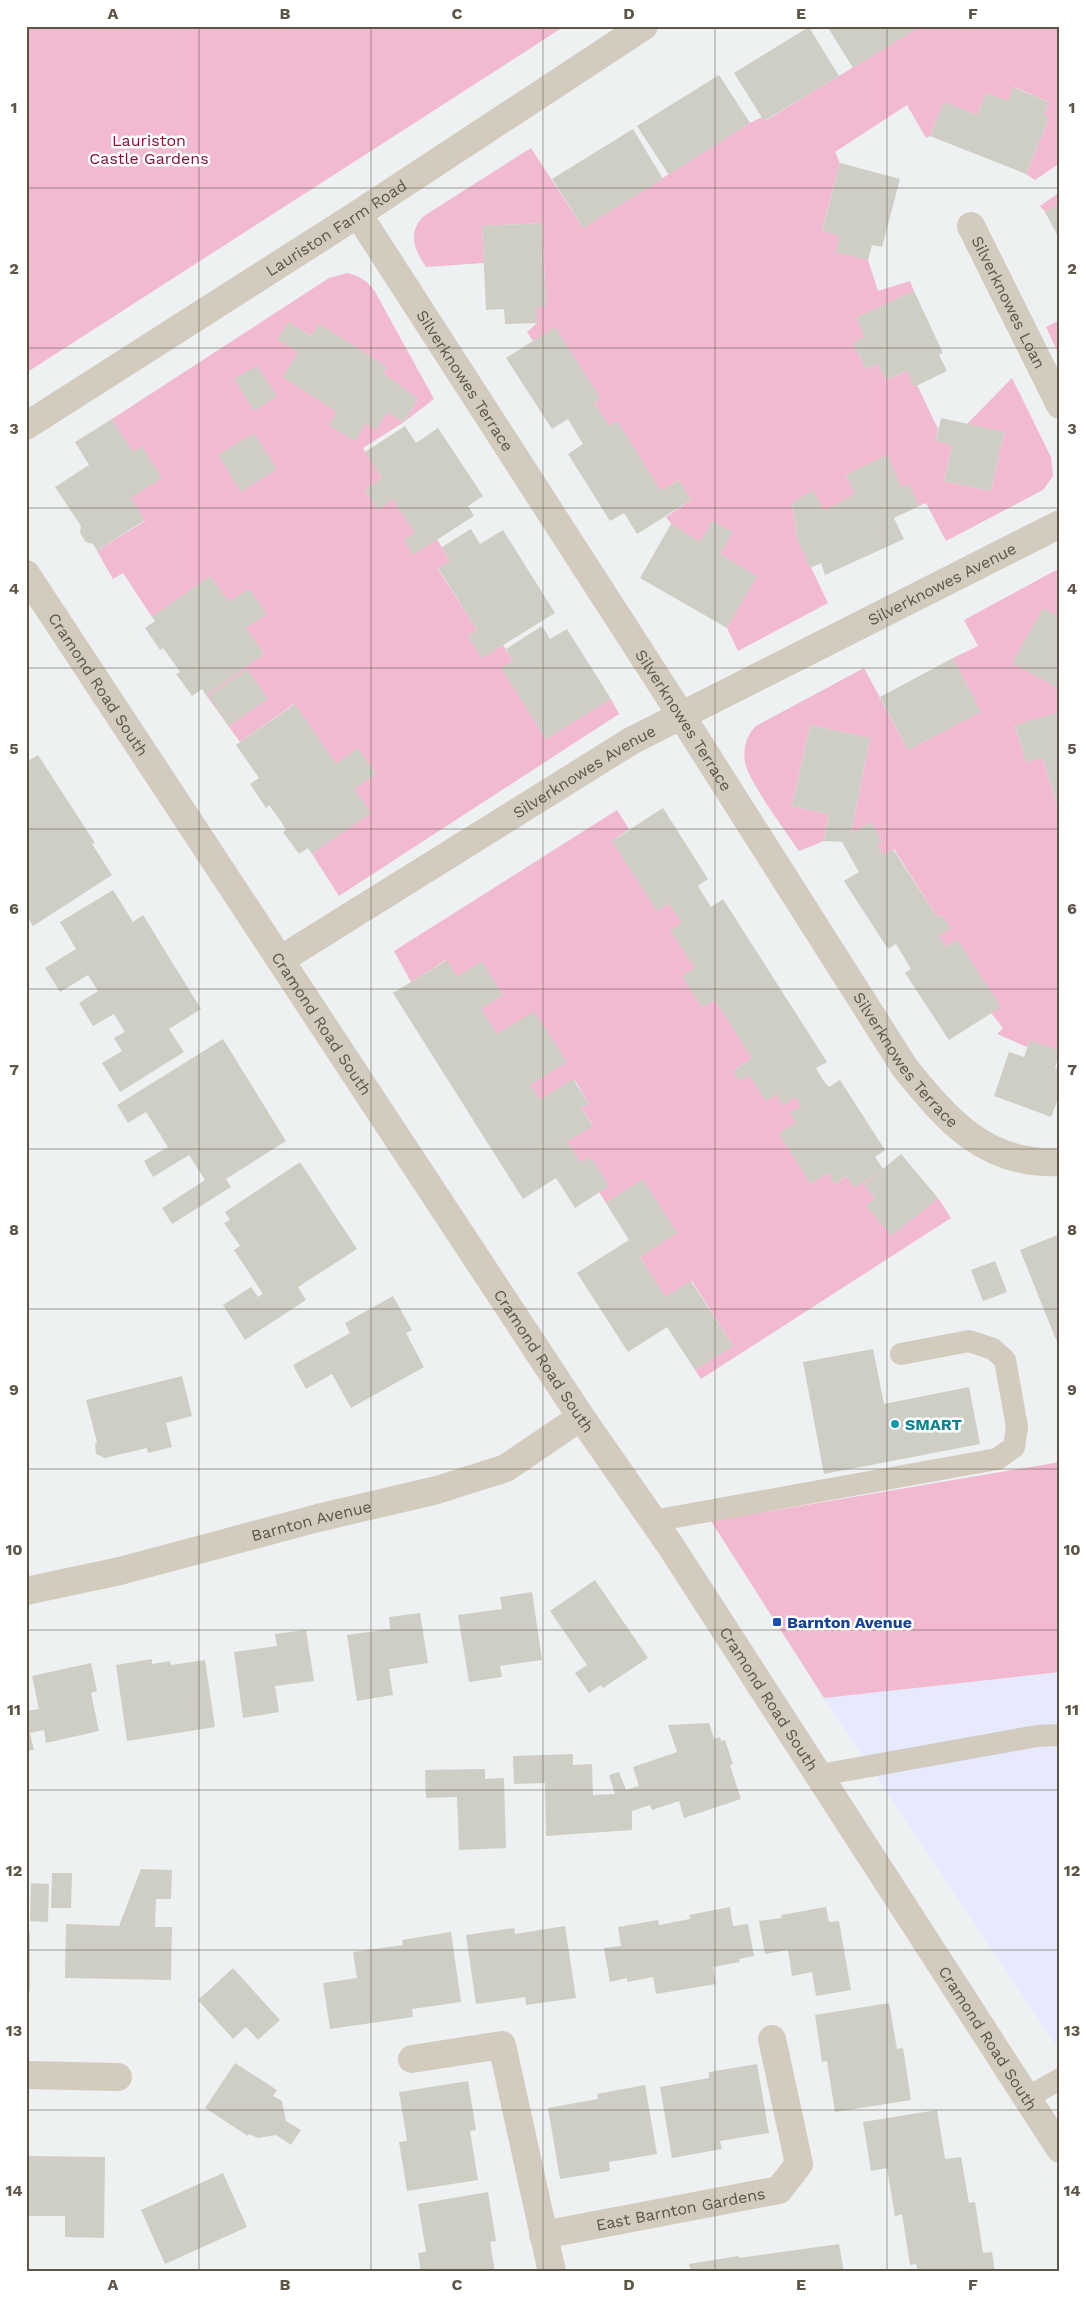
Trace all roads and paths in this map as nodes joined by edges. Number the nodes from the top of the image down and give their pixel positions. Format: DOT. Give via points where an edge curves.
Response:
graph roads {
  1 [pos="644,26"];
  2 [pos="358,214"];
  3 [pos="972,226"];
  4 [pos="1060,405"];
  5 [pos="26,426"];
  6 [pos="1060,524"];
  7 [pos="26,574"];
  8 [pos="681,715"];
  9 [pos="280,960"];
  10 [pos="1060,1162"];
  11 [pos="901,1354"];
  12 [pos="581,1416"];
  13 [pos="653,1521"];
  14 [pos="26,1591"];
  15 [pos="1060,1735"];
  16 [pos="820,1775"];
  17 [pos="772,2039"];
  18 [pos="412,2059"];
  19 [pos="26,2075"];
  20 [pos="118,2077"];
  21 [pos="1060,2079"];
  22 [pos="1028,2097"];
  23 [pos="1060,2149"];
  24 [pos="543,2234"];
  25 [pos="552,2272"];
  1 -- 2 [label="street, Lauriston Farm Road"];
  2 -- 5 [label="street, Lauriston Farm Road"];
  2 -- 8 [label="street, Silverknowes Terrace"];
  3 -- 4 [label="street, Silverknowes Loan"];
  6 -- 8 [label="street, Silverknowes Avenue"];
  7 -- 9 [label="street, Cramond Road South"];
  8 -- 9 [label="street, Silverknowes Avenue" via="631,741"];
  8 -- 10 [label="street, Silverknowes Terrace" via="905,1068 933,1102 962,1130 990,1149 1039,1163"];
  9 -- 12 [label="street, Cramond Road South"];
  11 -- 13 [label="lane" via="969,1341 993,1349 1004,1360 1017,1427 1014,1447 997,1459"];
  12 -- 13 [label="street, Cramond Road South"];
  12 -- 14 [label="street, Barnton Avenue" via="506,1468 463,1482 120,1571"];
  13 -- 16 [label="street, Cramond Road South"];
  15 -- 16 [label="lane"];
  16 -- 22 [label="street, Cramond Road South"];
  17 -- 24 [label="street, East Barnton Gardens" via="799,2164 779,2190"];
  18 -- 24 [label="street" via="502,2045"];
  19 -- 20 [label="street"];
  21 -- 22 [label="lane"];
  22 -- 23 [label="street, Cramond Road South"];
  24 -- 25 [label="street"];
}
